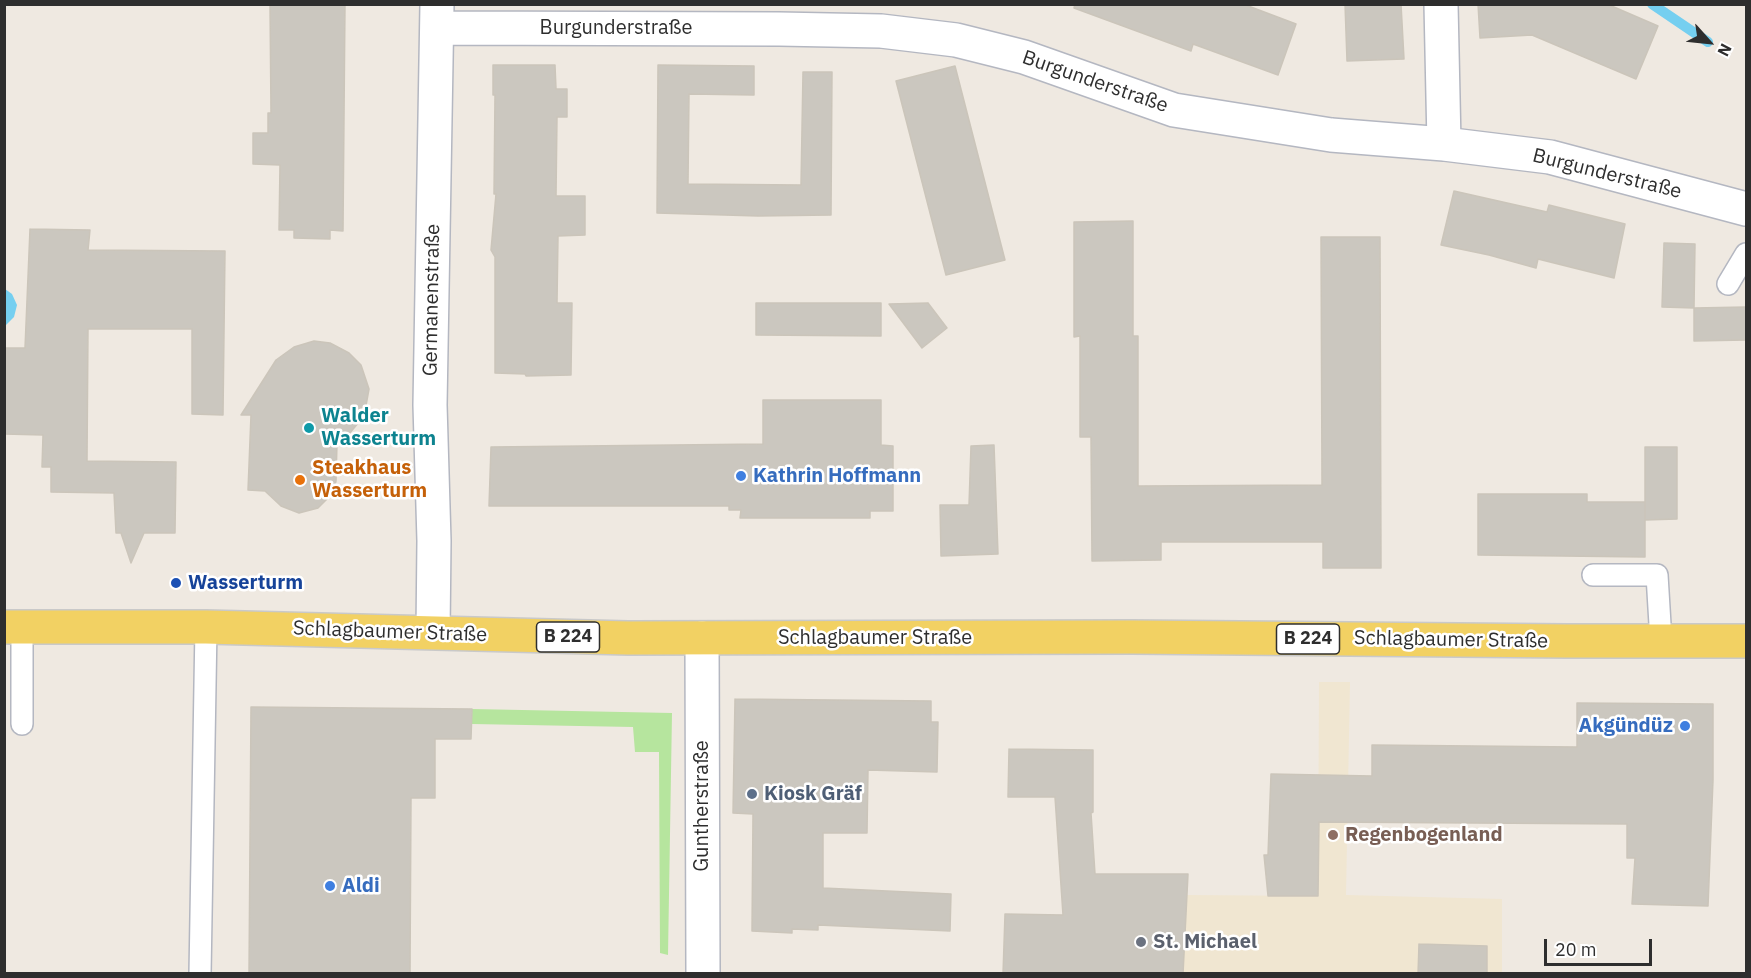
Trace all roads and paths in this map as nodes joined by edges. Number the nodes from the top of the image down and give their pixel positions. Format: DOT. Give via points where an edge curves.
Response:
graph roads {
  1 [pos="1441,4"];
  2 [pos="437,16"];
  3 [pos="1444,144"];
  4 [pos="1746,209"];
  5 [pos="1746,254"];
  6 [pos="1728,284"];
  7 [pos="1593,575"];
  8 [pos="13,627"];
  9 [pos="206,627"];
  10 [pos="433,632"];
  11 [pos="702,638"];
  12 [pos="1661,641"];
  13 [pos="1746,641"];
  14 [pos="21,724"];
  15 [pos="200,974"];
  16 [pos="703,974"];
  1 -- 3 [label="street"];
  2 -- 3 [label="street, Burgunderstraße" via="881,31 956,40 1024,57 1174,110 1331,135"];
  2 -- 10 [label="street, Germanenstraße" via="430,405"];
  3 -- 4 [label="street, Burgunderstraße" via="1550,157"];
  5 -- 6 [label="lane"];
  7 -- 12 [label="lane" via="1657,575"];
  8 -- 9 [label="main road, Schlagbaumer Straße / B 224"];
  8 -- 14 [label="lane"];
  9 -- 10 [label="main road, Schlagbaumer Straße / B 224"];
  9 -- 15 [label="lane"];
  10 -- 11 [label="main road, Schlagbaumer Straße / B 224"];
  11 -- 12 [label="main road, Schlagbaumer Straße / B 224"];
  11 -- 16 [label="street, Guntherstraße"];
  12 -- 13 [label="main road, Schlagbaumer Straße / B 224"];
}
